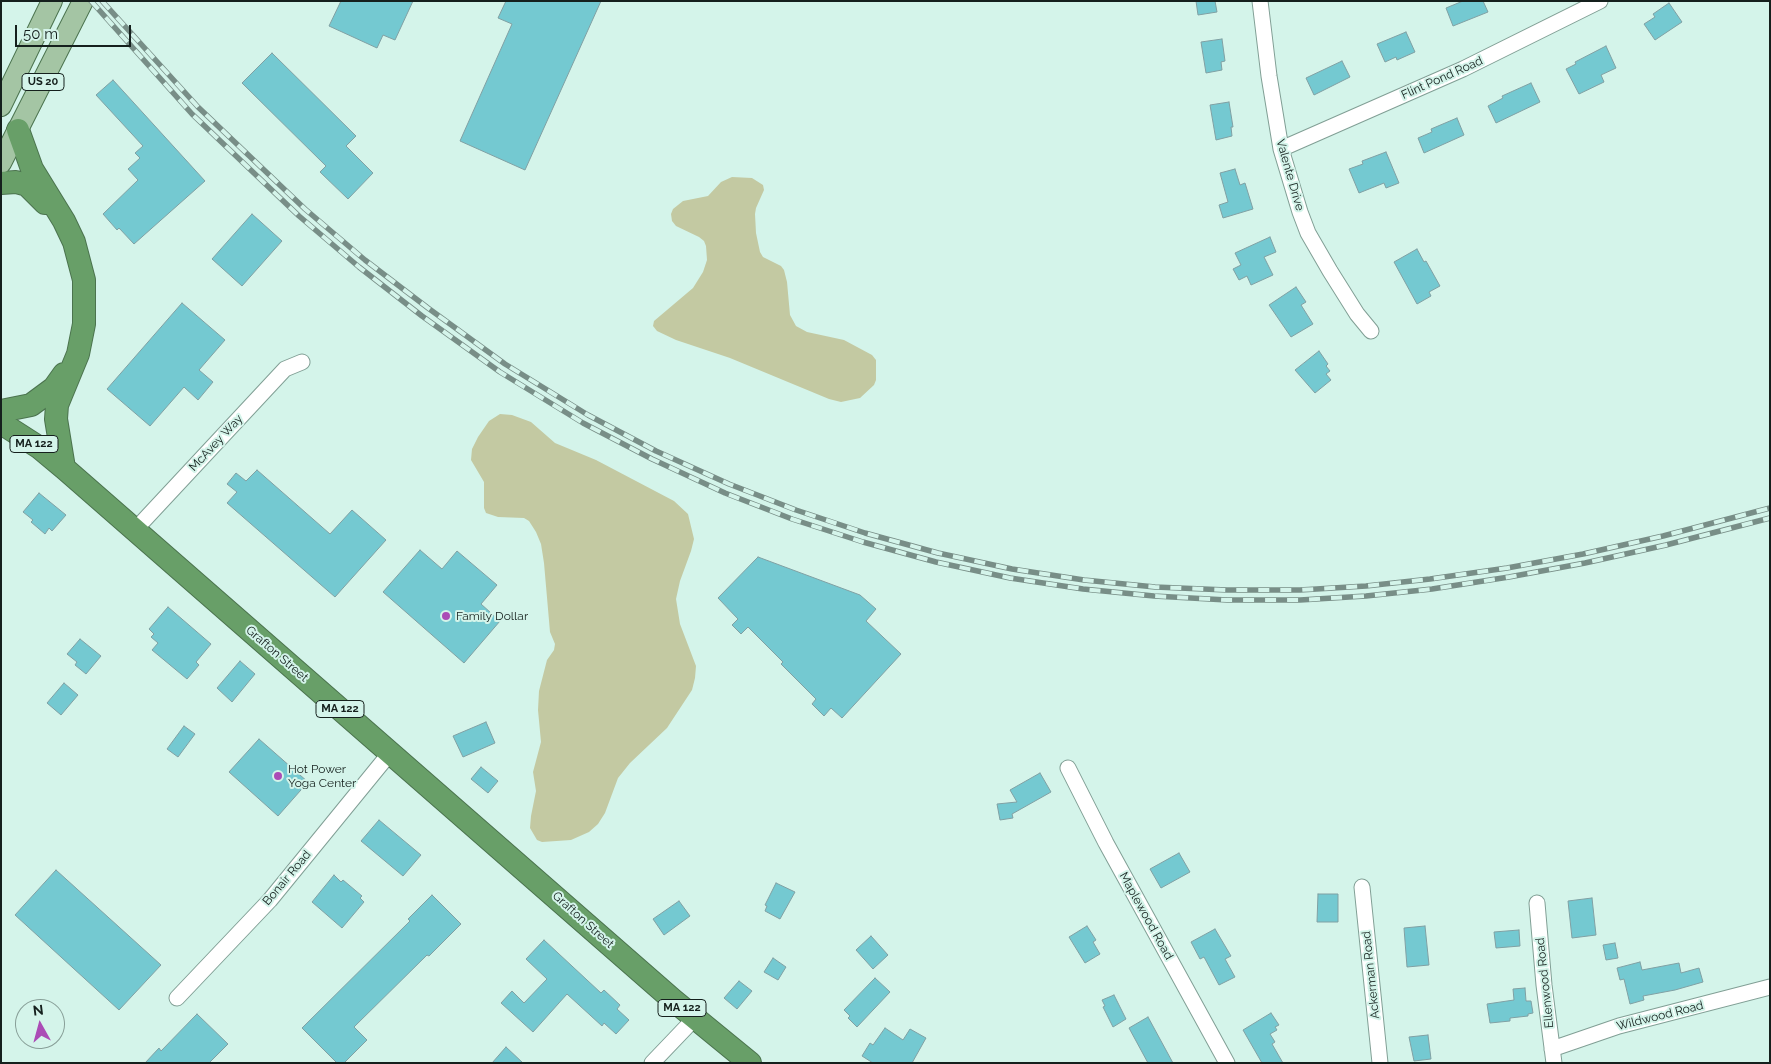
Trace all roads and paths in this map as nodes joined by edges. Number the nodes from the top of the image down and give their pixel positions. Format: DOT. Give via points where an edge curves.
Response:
graph roads {
  1 [pos="52,1"];
  2 [pos="83,1"];
  3 [pos="1260,1"];
  4 [pos="1600,1"];
  5 [pos="1,106"];
  6 [pos="18,130"];
  7 [pos="1281,149"];
  8 [pos="1,163"];
  9 [pos="1,183"];
  10 [pos="1371,331"];
  11 [pos="302,362"];
  12 [pos="1,411"];
  13 [pos="1,423"];
  14 [pos="64,468"];
  15 [pos="134,531"];
  16 [pos="390,753"];
  17 [pos="1068,768"];
  18 [pos="1362,887"];
  19 [pos="1537,903"];
  20 [pos="1770,987"];
  21 [pos="177,998"];
  22 [pos="695,1018"];
  23 [pos="1553,1056"];
  24 [pos="652,1063"];
  25 [pos="750,1063"];
  26 [pos="1226,1063"];
  27 [pos="1380,1063"];
  1 -- 5 [label="main road, US 20"];
  2 -- 6 [label="main road, US 20"];
  3 -- 7 [label="street, Valente Drive" via="1268,76"];
  4 -- 7 [label="street, Flint Pond Road" via="1463,70"];
  6 -- 8 [label="main road, US 20"];
  6 -- 14 [label="highway" via="32,169 74,242 84,280 84,324 78,354 57,405 56,419"];
  7 -- 10 [label="street, Valente Drive" via="1308,233 1343,293"];
  9 -- 12 [label="highway" via="16,182 34,190 60,226 69,248 76,311 75,333 62,379 31,405"];
  11 -- 15 [label="street, McAvey Way" via="285,369"];
  13 -- 14 [label="highway, Grafton Street / MA 122"];
  14 -- 15 [label="highway, Grafton Street / MA 122"];
  15 -- 16 [label="highway, Grafton Street / MA 122"];
  16 -- 21 [label="street, Bonair Road" via="270,900"];
  16 -- 22 [label="highway, Grafton Street / MA 122"];
  17 -- 26 [label="street, Maplewood Road"];
  18 -- 27 [label="street, Ackerman Road"];
  19 -- 23 [label="street, Ellenwood Road"];
  20 -- 23 [label="street, Wildwood Road" via="1619,1026"];
  22 -- 24 [label="street"];
  22 -- 25 [label="highway, MA 122"];
}
